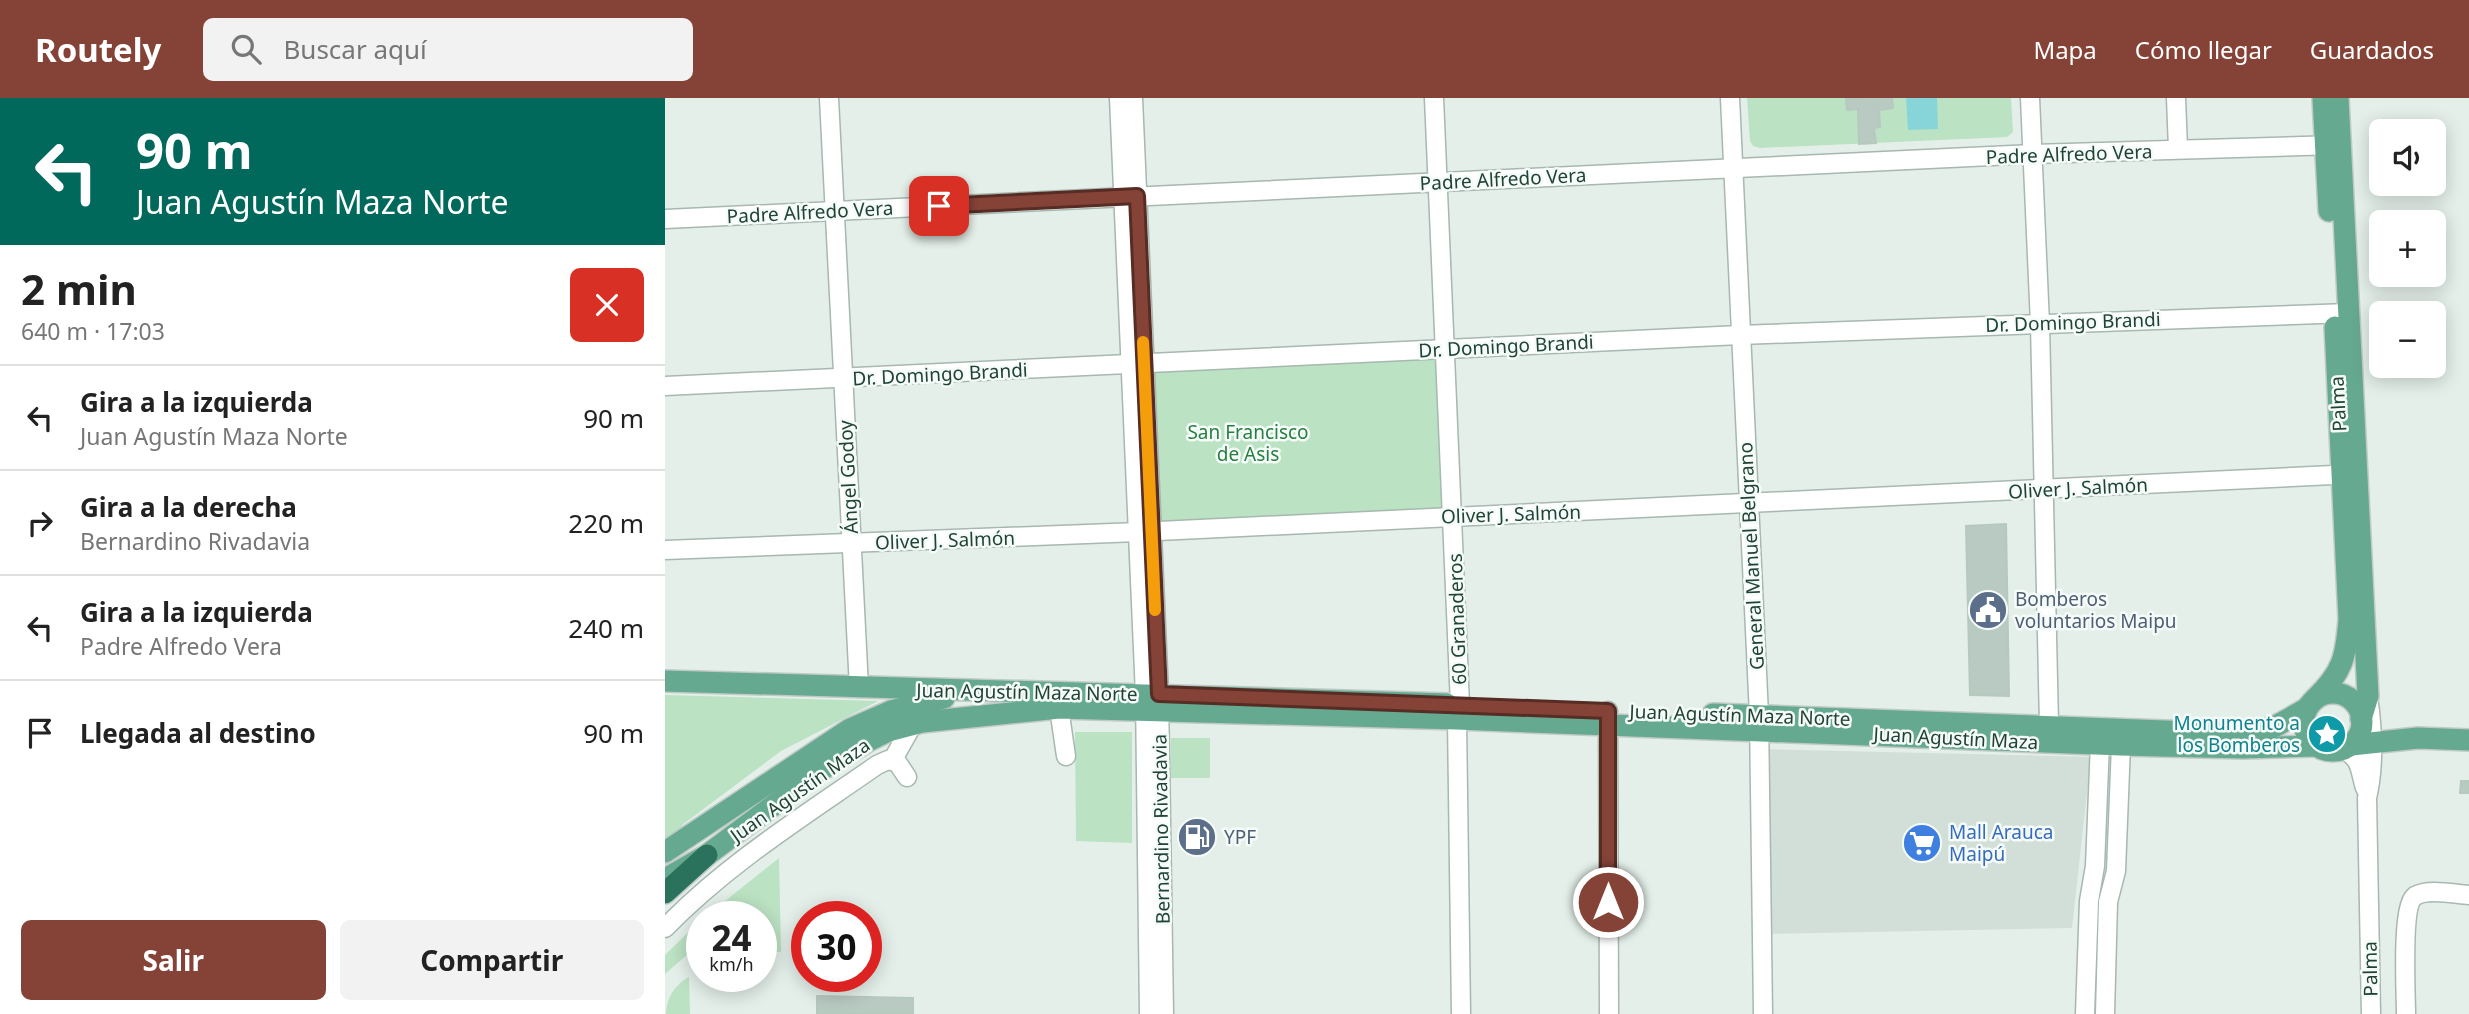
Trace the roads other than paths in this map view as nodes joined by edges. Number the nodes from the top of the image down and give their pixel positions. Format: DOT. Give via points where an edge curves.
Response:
graph roads {
  1 [pos="829,98"];
  2 [pos="1119,98"];
  3 [pos="1133,98"];
  4 [pos="1434,98"];
  5 [pos="1730,98"];
  6 [pos="2031,98"];
  7 [pos="2176,98"];
  8 [pos="2323,98"];
  9 [pos="2338,98"];
  10 [pos="2333,145"];
  11 [pos="2178,149"];
  12 [pos="2033,155"];
  13 [pos="1733,169"];
  14 [pos="1438,182"];
  15 [pos="1130,197"];
  16 [pos="834,211"];
  17 [pos="665,219"];
  18 [pos="2341,313"];
  19 [pos="2040,324"];
  20 [pos="1740,335"];
  21 [pos="1446,349"];
  22 [pos="1138,364"];
  23 [pos="842,378"];
  24 [pos="665,386"];
  25 [pos="2350,475"];
  26 [pos="2044,490"];
  27 [pos="1748,503"];
  28 [pos="1453,516"];
  29 [pos="1145,532"];
  30 [pos="851,544"];
  31 [pos="665,550"];
  32 [pos="665,681"];
  33 [pos="859,688"];
  34 [pos="1009,692"];
  35 [pos="1152,702"];
  36 [pos="2311,704"];
  37 [pos="1059,708"];
  38 [pos="1459,712"];
  39 [pos="1608,718"];
  40 [pos="1759,723"];
  41 [pos="913,724"];
  42 [pos="2049,725"];
  43 [pos="2362,738"];
  44 [pos="2469,740"];
  45 [pos="2100,743"];
  46 [pos="2121,745"];
  47 [pos="2316,746"];
  48 [pos="1066,756"];
  49 [pos="892,761"];
  50 [pos="907,777"];
  51 [pos="2367,798"];
  52 [pos="665,852"];
  53 [pos="707,855"];
  54 [pos="665,879"];
  55 [pos="1154,879"];
  56 [pos="665,893"];
  57 [pos="2469,895"];
  58 [pos="665,928"];
  59 [pos="1149,1014"];
  60 [pos="1164,1014"];
  61 [pos="1461,1014"];
  62 [pos="1609,1014"];
  63 [pos="1763,1014"];
  64 [pos="2085,1014"];
  65 [pos="2105,1014"];
  66 [pos="2371,1014"];
  67 [pos="2406,1014"];
  1 -- 16 [label="street, Ángel Godoy"];
  2 -- 15 [label="street, Bernardino Rivadavia"];
  3 -- 15 [label="street, Bernardino Rivadavia"];
  4 -- 14 [label="street, 60 Granaderos"];
  5 -- 13 [label="street, General Manuel Belgrano"];
  6 -- 12 [label="street"];
  7 -- 11 [label="street"];
  8 -- 10 [label="main road, Palma"];
  9 -- 10 [label="main road, Palma"];
  10 -- 11 [label="street, Padre Alfredo Vera"];
  10 -- 18 [label="main road, Palma"];
  11 -- 12 [label="street, Padre Alfredo Vera"];
  12 -- 13 [label="street, Padre Alfredo Vera"];
  12 -- 19 [label="street"];
  13 -- 14 [label="street, Padre Alfredo Vera"];
  13 -- 20 [label="street, General Manuel Belgrano"];
  14 -- 15 [label="street, Padre Alfredo Vera"];
  14 -- 21 [label="street, 60 Granaderos"];
  15 -- 16 [label="street, Padre Alfredo Vera"];
  15 -- 22 [label="street, Bernardino Rivadavia"];
  16 -- 17 [label="street, Padre Alfredo Vera"];
  16 -- 23 [label="street, Ángel Godoy"];
  18 -- 19 [label="street, Dr. Domingo Brandi"];
  18 -- 25 [label="main road, Palma"];
  19 -- 20 [label="street, Dr. Domingo Brandi"];
  19 -- 26 [label="street"];
  20 -- 21 [label="street, Dr. Domingo Brandi"];
  20 -- 27 [label="street, General Manuel Belgrano"];
  21 -- 22 [label="street, Dr. Domingo Brandi"];
  21 -- 28 [label="street, 60 Granaderos"];
  22 -- 23 [label="street, Dr. Domingo Brandi"];
  22 -- 29 [label="street, Bernardino Rivadavia"];
  23 -- 24 [label="street, Dr. Domingo Brandi"];
  23 -- 30 [label="street, Ángel Godoy"];
  25 -- 26 [label="street, Oliver J. Salmón"];
  25 -- 36 [label="main road, Palma" via="2346,653 2340,671"];
  25 -- 43 [label="main road, Palma" via="2368,696"];
  26 -- 27 [label="street, Oliver J. Salmón"];
  26 -- 42 [label="street"];
  27 -- 28 [label="street, Oliver J. Salmón"];
  27 -- 40 [label="street, General Manuel Belgrano"];
  28 -- 29 [label="street, Oliver J. Salmón"];
  28 -- 38 [label="street, 60 Granaderos"];
  29 -- 30 [label="street, Oliver J. Salmón"];
  29 -- 35 [label="street, Bernardino Rivadavia"];
  30 -- 31 [label="street, Oliver J. Salmón"];
  30 -- 33 [label="street, Ángel Godoy"];
  32 -- 33 [label="main road, Juan Agustín Maza Norte"];
  33 -- 34 [label="main road, Juan Agustín Maza Norte"];
  34 -- 35 [label="main road, Juan Agustín Maza Norte"];
  34 -- 52 [label="main road, Juan Agustín Maza" via="936,699 850,729"];
  35 -- 37 [label="main road, Juan Agustín Maza"];
  35 -- 38 [label="main road, Juan Agustín Maza Norte"];
  35 -- 55 [label="street, Bernardino Rivadavia"];
  36 -- 42 [label="main road, Juan Agustín Maza Norte" via="2276,726 2245,734"];
  36 -- 43 [label="main road" via="2322,694 2340,694 2354,703"];
  36 -- 47 [label="main road" via="2304,729"];
  37 -- 41 [label="main road, Juan Agustín Maza"];
  37 -- 48 [label="street"];
  38 -- 39 [label="main road, Juan Agustín Maza Norte"];
  38 -- 61 [label="street, 60 Granaderos"];
  39 -- 40 [label="main road, Juan Agustín Maza Norte"];
  39 -- 62 [label="street"];
  40 -- 42 [label="main road, Juan Agustín Maza Norte"];
  40 -- 45 [label="main road, Juan Agustín Maza"];
  40 -- 63 [label="street, General Manuel Belgrano"];
  41 -- 49 [label="street"];
  41 -- 53 [label="main road, Juan Agustín Maza" via="868,741 818,772"];
  43 -- 44 [label="main road"];
  43 -- 47 [label="main road" via="2325,750"];
  43 -- 51 [label="street, Palma" via="2371,781"];
  43 -- 51 [label="street, Palma" via="2355,757"];
  45 -- 46 [label="main road, Juan Agustín Maza"];
  45 -- 64 [label="street"];
  46 -- 47 [label="main road, Juan Agustín Maza"];
  46 -- 65 [label="street" via="2116,871 2108,902"];
  49 -- 50 [label="street"];
  49 -- 58 [label="street" via="877,765 746,857"];
  51 -- 66 [label="street, Palma"];
  53 -- 54 [label="main road, Juan Agustín Maza"];
  53 -- 56 [label="highway"];
  55 -- 59 [label="street, Bernardino Rivadavia"];
  55 -- 60 [label="street, Bernardino Rivadavia"];
  57 -- 67 [label="street" via="2424,893 2409,902"];
}
